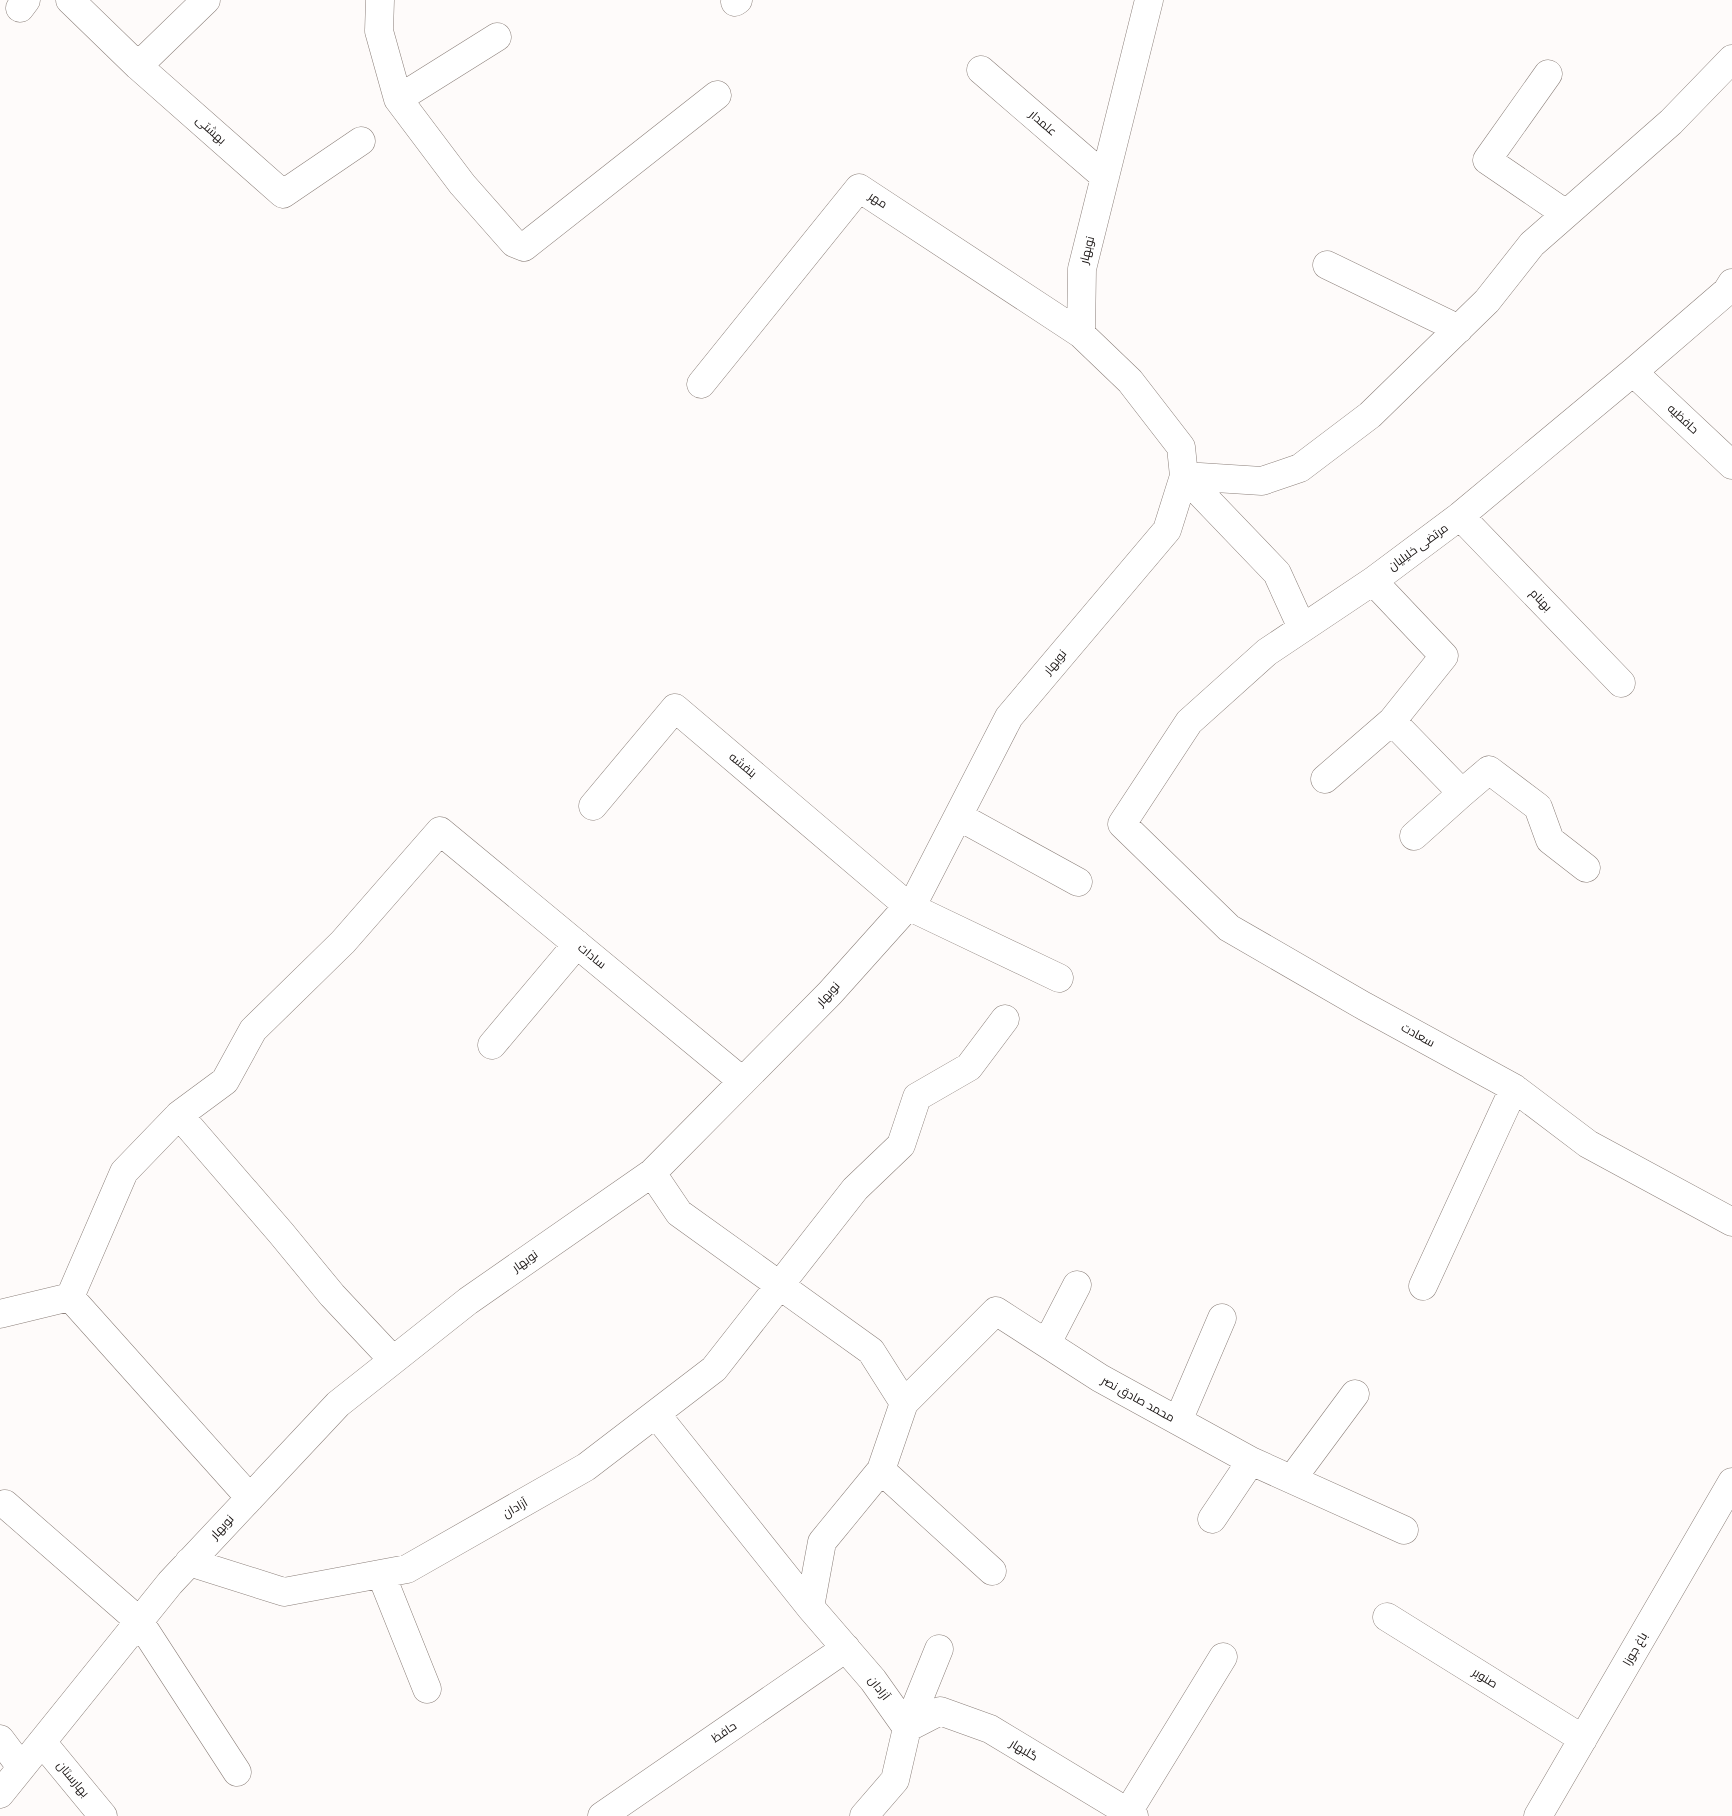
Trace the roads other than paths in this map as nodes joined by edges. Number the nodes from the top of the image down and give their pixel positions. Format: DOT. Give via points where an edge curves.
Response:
graph roads {
  1 [pos="70,0"];
  2 [pos="206,0"];
  3 [pos="380,0"];
  4 [pos="1149,0"];
  5 [pos="497,36"];
  6 [pos="1732,59"];
  7 [pos="138,66"];
  8 [pos="981,70"];
  9 [pos="1548,74"];
  10 [pos="717,94"];
  11 [pos="398,99"];
  12 [pos="361,141"];
  13 [pos="1105,177"];
  14 [pos="1566,214"];
  15 [pos="1326,265"];
  16 [pos="1730,290"];
  17 [pos="1459,329"];
  18 [pos="1082,334"];
  19 [pos="1633,372"];
  20 [pos="701,384"];
  21 [pos="1732,465"];
  22 [pos="1184,476"];
  23 [pos="1460,516"];
  24 [pos="1373,580"];
  25 [pos="1302,628"];
  26 [pos="1621,683"];
  27 [pos="1392,721"];
  28 [pos="1325,779"];
  29 [pos="1462,793"];
  30 [pos="593,806"];
  31 [pos="958,816"];
  32 [pos="1122,824"];
  33 [pos="1414,836"];
  34 [pos="1586,868"];
  35 [pos="1078,882"];
  36 [pos="908,906"];
  37 [pos="576,944"];
  38 [pos="1058,978"];
  39 [pos="1005,1019"];
  40 [pos="492,1045"];
  41 [pos="742,1082"];
  42 [pos="1514,1088"];
  43 [pos="179,1115"];
  44 [pos="652,1172"];
  45 [pos="1732,1222"];
  46 [pos="1077,1285"];
  47 [pos="780,1286"];
  48 [pos="1423,1286"];
  49 [pos="70,1296"];
  50 [pos="0,1314"];
  51 [pos="1222,1318"];
  52 [pos="1047,1343"];
  53 [pos="393,1360"];
  54 [pos="1355,1394"];
  55 [pos="904,1402"];
  56 [pos="656,1414"];
  57 [pos="1178,1421"];
  58 [pos="1250,1460"];
  59 [pos="881,1470"];
  60 [pos="1292,1479"];
  61 [pos="1731,1485"];
  62 [pos="250,1498"];
  63 [pos="5,1504"];
  64 [pos="1212,1519"];
  65 [pos="1404,1530"];
  66 [pos="189,1562"];
  67 [pos="992,1571"];
  68 [pos="381,1574"];
  69 [pos="810,1607"];
  70 [pos="1387,1618"];
  71 [pos="139,1621"];
  72 [pos="846,1648"];
  73 [pos="939,1649"];
  74 [pos="1223,1657"];
  75 [pos="427,1689"];
  76 [pos="908,1728"];
  77 [pos="0,1739"];
  78 [pos="1583,1739"];
  79 [pos="42,1742"];
  80 [pos="21,1767"];
  81 [pos="236,1772"];
  82 [pos="0,1794"];
  83 [pos="1131,1814"];
  84 [pos="103,1816"];
  85 [pos="602,1816"];
  86 [pos="864,1816"];
  87 [pos="1538,1816"];
  1 -- 7 [label="street, بهشتی"];
  2 -- 7 [label="street"];
  3 -- 11 [label="street" via="379,31"];
  4 -- 13 [label="street, نوبهار"];
  5 -- 11 [label="street"];
  6 -- 14 [label="street" via="1671,122"];
  7 -- 12 [label="street, بهشتی" via="283,194"];
  8 -- 13 [label="street, علمدار"];
  9 -- 14 [label="street" via="1487,160"];
  10 -- 11 [label="street" via="524,247 514,243 462,184"];
  13 -- 18 [label="street, نوبهار" via="1082,268"];
  14 -- 17 [label="street" via="1532,244 1488,301"];
  15 -- 17 [label="street"];
  16 -- 19 [label="street, مرتضی خلیلیان"];
  17 -- 22 [label="street" via="1370,415 1300,468 1262,481"];
  18 -- 20 [label="street, مهر" via="859,188"];
  18 -- 22 [label="street, نوبهار" via="1130,381 1181,447"];
  19 -- 21 [label="street, حافظیه"];
  19 -- 23 [label="street, مرتضی خلیلیان"];
  22 -- 25 [label="street" via="1277,573"];
  22 -- 31 [label="street, نوبهار" via="1167,530 1009,717"];
  23 -- 24 [label="street, مرتضی خلیلیان"];
  23 -- 26 [label="street, بهنام"];
  24 -- 25 [label="street, مرتضی خلیلیان"];
  24 -- 27 [label="street" via="1444,656"];
  25 -- 32 [label="street, مرتضی خلیلیان" via="1267,652 1189,722"];
  27 -- 28 [label="street"];
  27 -- 29 [label="street"];
  29 -- 33 [label="street"];
  29 -- 34 [label="street" via="1489,770 1538,807 1550,840"];
  30 -- 36 [label="street, بنفشه" via="675,708"];
  31 -- 35 [label="street"];
  31 -- 36 [label="street, نوبهار" via="917,896"];
  32 -- 42 [label="street, سعادت" via="1230,928"];
  36 -- 38 [label="street"];
  36 -- 41 [label="street, نوبهار" via="830,993"];
  37 -- 40 [label="street"];
  37 -- 41 [label="street, سادات"];
  37 -- 43 [label="street, سادات" via="440,831 343,942 253,1030 225,1081"];
  39 -- 47 [label="street, آزادان" via="970,1067 917,1098 901,1145 855,1189"];
  41 -- 44 [label="street, نوبهار"];
  42 -- 45 [label="street, سعادت" via="1588,1144"];
  42 -- 48 [label="street"];
  43 -- 49 [label="street" via="124,1172"];
  43 -- 53 [label="street" via="332,1296"];
  44 -- 47 [label="street" via="679,1213"];
  44 -- 53 [label="street, نوبهار" via="468,1301"];
  46 -- 52 [label="street"];
  47 -- 55 [label="street" via="871,1350"];
  47 -- 56 [label="street, آزادان" via="714,1369"];
  49 -- 50 [label="street"];
  49 -- 62 [label="street"];
  51 -- 57 [label="street"];
  52 -- 55 [label="street, محمد صادق نصر" via="996,1311"];
  52 -- 57 [label="street, محمد صادق نصر" via="1100,1378"];
  53 -- 62 [label="street, نوبهار" via="338,1404"];
  54 -- 60 [label="street"];
  55 -- 59 [label="street"];
  56 -- 68 [label="street, آزادان" via="586,1467 407,1569"];
  56 -- 69 [label="street, آزادان"];
  57 -- 58 [label="street, محمد صادق نصر"];
  58 -- 60 [label="street, محمد صادق نصر"];
  58 -- 64 [label="street"];
  59 -- 67 [label="street"];
  59 -- 69 [label="street" via="822,1542"];
  60 -- 65 [label="street, محمد صادق نصر"];
  61 -- 78 [label="street, باغ جوزا"];
  62 -- 66 [label="street, نوبهار"];
  63 -- 71 [label="street"];
  66 -- 68 [label="street, آزادان" via="284,1592"];
  66 -- 71 [label="street, نوبهار"];
  68 -- 75 [label="street"];
  69 -- 72 [label="street, آزادان"];
  70 -- 78 [label="street, صنوبر"];
  71 -- 79 [label="street, نوبهار"];
  71 -- 81 [label="street"];
  72 -- 76 [label="street, آزادان"];
  72 -- 85 [label="street, حافظ"];
  73 -- 76 [label="street"];
  74 -- 83 [label="street"];
  76 -- 83 [label="street, گلبهار" via="940,1711 990,1729"];
  76 -- 86 [label="street" via="895,1780"];
  77 -- 80 [label="street"];
  78 -- 87 [label="street, باغ جوزا"];
  79 -- 80 [label="street, نوبهار"];
  79 -- 84 [label="street, بهارستان"];
  80 -- 82 [label="street, نوبهار"];
}
